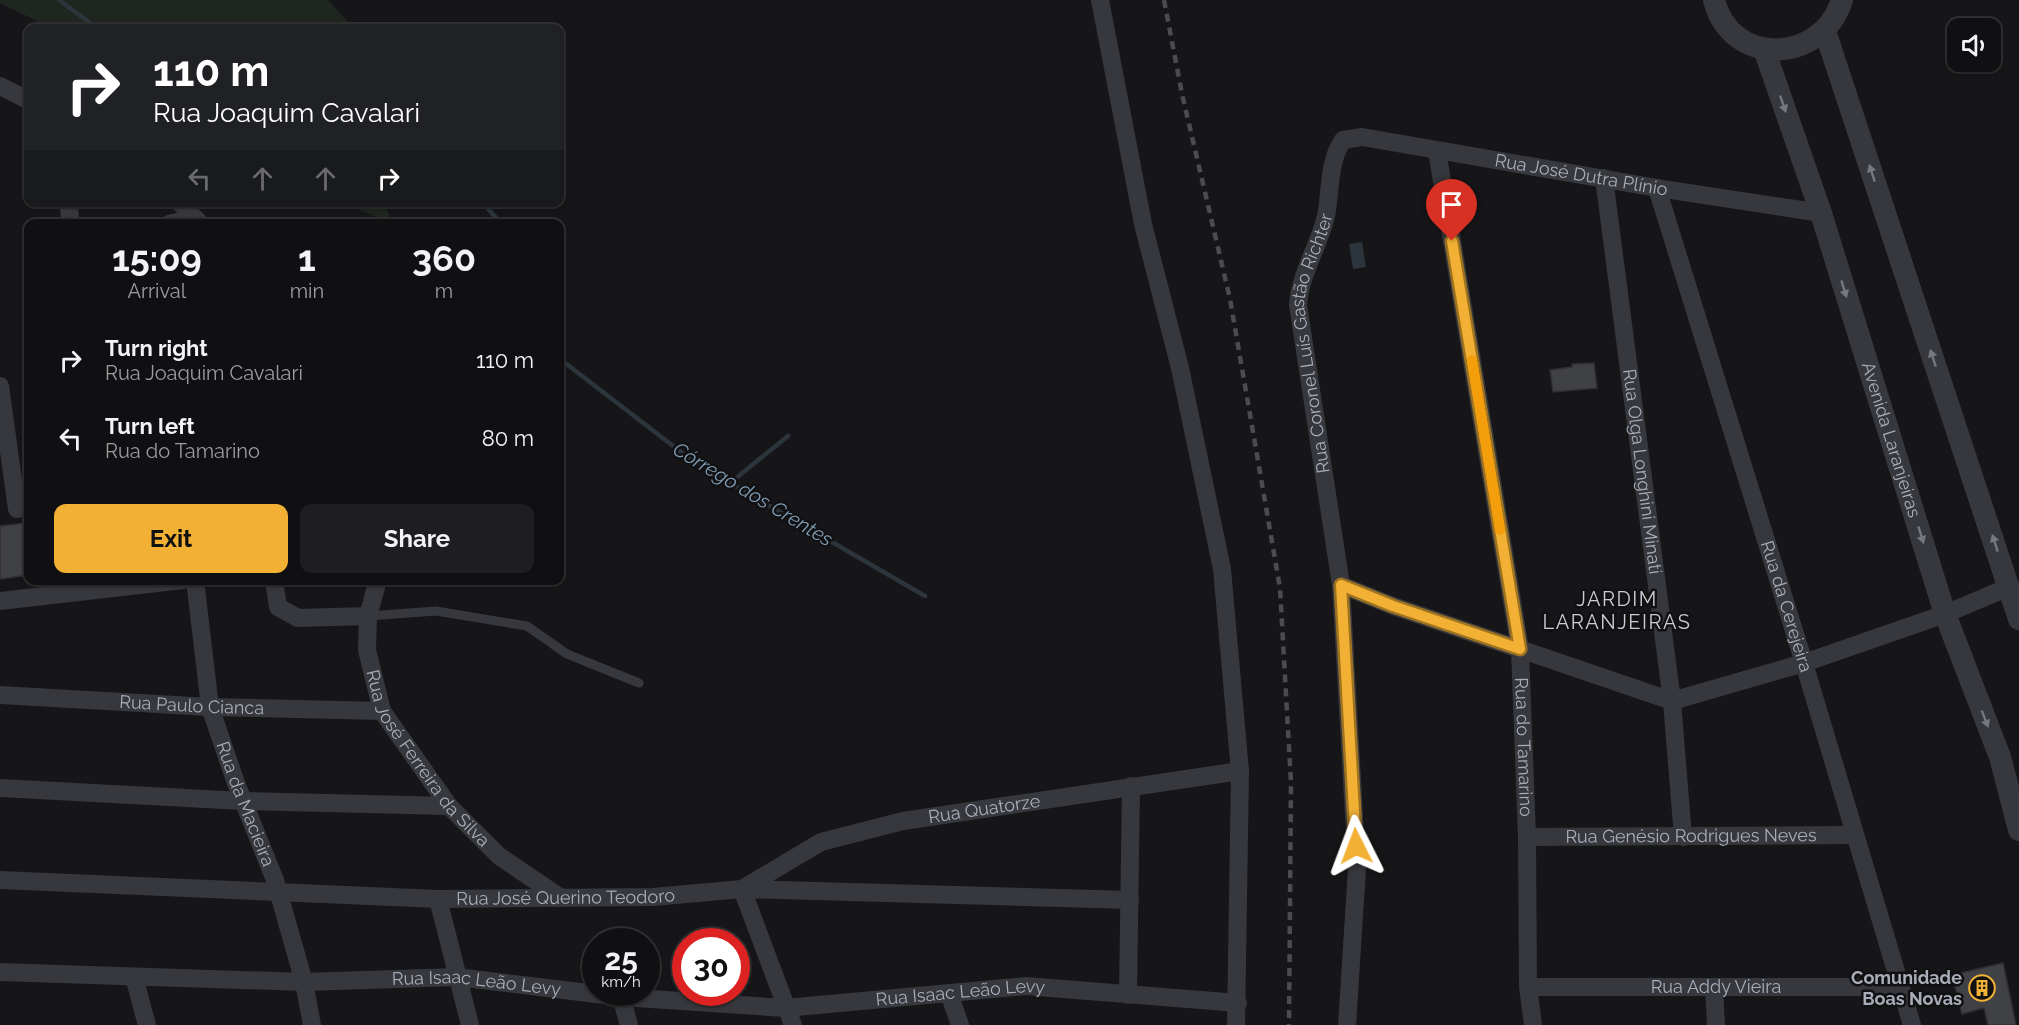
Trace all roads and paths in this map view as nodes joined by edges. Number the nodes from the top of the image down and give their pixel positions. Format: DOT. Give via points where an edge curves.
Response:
graph roads {
  1 [pos="1100,0"];
  2 [pos="1714,0"];
  3 [pos="1842,0"];
  4 [pos="1825,31"];
  5 [pos="1764,49"];
  6 [pos="0,86"];
  7 [pos="24,98"];
  8 [pos="1343,141"];
  9 [pos="1437,151"];
  10 [pos="1604,178"];
  11 [pos="1657,188"];
  12 [pos="184,207"];
  13 [pos="1821,213"];
  14 [pos="196,219"];
  15 [pos="0,386"];
  16 [pos="15,509"];
  17 [pos="139,585"];
  18 [pos="196,585"];
  19 [pos="275,585"];
  20 [pos="377,585"];
  21 [pos="1341,585"];
  22 [pos="2009,587"];
  23 [pos="0,601"];
  24 [pos="1945,614"];
  25 [pos="368,616"];
  26 [pos="2019,619"];
  27 [pos="1520,649"];
  28 [pos="1804,663"];
  29 [pos="639,683"];
  30 [pos="0,695"];
  31 [pos="1672,701"];
  32 [pos="210,707"];
  33 [pos="382,711"];
  34 [pos="1240,771"];
  35 [pos="1131,786"];
  36 [pos="0,788"];
  37 [pos="243,801"];
  38 [pos="449,806"];
  39 [pos="2019,830"];
  40 [pos="1853,835"];
  41 [pos="1527,837"];
  42 [pos="1683,837"];
  43 [pos="0,880"];
  44 [pos="742,889"];
  45 [pos="279,894"];
  46 [pos="561,898"];
  47 [pos="438,899"];
  48 [pos="1130,900"];
  49 [pos="0,972"];
  50 [pos="135,977"];
  51 [pos="457,977"];
  52 [pos="304,982"];
  53 [pos="1528,987"];
  54 [pos="1714,987"];
  55 [pos="1901,987"];
  56 [pos="582,992"];
  57 [pos="949,993"];
  58 [pos="1128,995"];
  59 [pos="660,1000"];
  60 [pos="1238,1003"];
  61 [pos="624,1006"];
  62 [pos="785,1008"];
  63 [pos="147,1025"];
  64 [pos="312,1025"];
  65 [pos="470,1025"];
  66 [pos="629,1025"];
  67 [pos="793,1025"];
  68 [pos="960,1025"];
  69 [pos="1236,1025"];
  70 [pos="1347,1025"];
  71 [pos="1533,1025"];
  72 [pos="1716,1025"];
  73 [pos="1912,1025"];
  1 -- 34 [label="street" via="1143,224 1180,368 1222,569"];
  2 -- 5 [label="street" via="1728,27 1744,41"];
  3 -- 4 [label="street" via="1838,14"];
  4 -- 5 [label="street" via="1803,45 1784,50"];
  22 -- 4 [label="street, one-way"];
  5 -- 13 [label="street, Avenida Laranjeiras, one-way"];
  6 -- 7 [label="street"];
  8 -- 9 [label="street, Rua José Dutra Plínio" via="1362,137"];
  8 -- 21 [label="street, Rua Coronel Luís Gastão Richter" via="1336,150 1326,217 1298,304"];
  9 -- 10 [label="street, Rua José Dutra Plínio"];
  9 -- 27 [label="street, Rua do Tamarino"];
  10 -- 11 [label="street, Rua José Dutra Plínio"];
  10 -- 31 [label="street, Rua Olga Longhini Minati"];
  11 -- 13 [label="street, Rua José Dutra Plínio"];
  11 -- 28 [label="street, Rua da Cerejeira"];
  12 -- 14 [label="street"];
  13 -- 24 [label="street, Avenida Laranjeiras, one-way"];
  15 -- 16 [label="street"];
  17 -- 23 [label="street"];
  18 -- 32 [label="street, Rua da Macieira"];
  19 -- 25 [label="street" via="278,607 298,618"];
  20 -- 25 [label="street, Rua José Ferreira da Silva"];
  21 -- 27 [label="street"];
  21 -- 70 [label="street, Rua Coronel Luís Gastão Richter" via="1357,869"];
  22 -- 24 [label="street"];
  22 -- 26 [label="street"];
  24 -- 28 [label="street"];
  24 -- 39 [label="street, Avenida Laranjeiras, one-way" via="2000,757"];
  25 -- 29 [label="lane" via="436,611 527,626 567,654"];
  25 -- 33 [label="street, Rua José Ferreira da Silva" via="367,651"];
  27 -- 31 [label="street"];
  27 -- 41 [label="street, Rua do Tamarino"];
  28 -- 31 [label="street"];
  28 -- 40 [label="street, Rua da Cerejeira"];
  30 -- 32 [label="street, Rua Paulo Cianca"];
  31 -- 42 [label="street, Rua Olga Longhini Minati"];
  32 -- 33 [label="street, Rua Paulo Cianca"];
  32 -- 37 [label="street, Rua da Macieira"];
  33 -- 38 [label="street, Rua José Ferreira da Silva"];
  34 -- 35 [label="street, Rua Quatorze"];
  34 -- 60 [label="street"];
  35 -- 44 [label="street, Rua Quatorze" via="903,821 821,842"];
  35 -- 48 [label="street"];
  36 -- 37 [label="street"];
  37 -- 38 [label="street"];
  37 -- 45 [label="street, Rua da Macieira"];
  38 -- 46 [label="street, Rua José Ferreira da Silva" via="499,856"];
  40 -- 42 [label="street, Rua Genésio Rodrigues Neves"];
  40 -- 55 [label="street, Rua da Cerejeira"];
  41 -- 42 [label="street, Rua Genésio Rodrigues Neves"];
  41 -- 53 [label="street, Rua do Tamarino"];
  43 -- 45 [label="street, Rua José Querino Teodoro"];
  44 -- 46 [label="street, Rua José Querino Teodoro" via="653,897"];
  44 -- 48 [label="street, Rua José Querino Teodoro"];
  44 -- 62 [label="street"];
  45 -- 47 [label="street, Rua José Querino Teodoro"];
  45 -- 52 [label="street, Rua da Macieira"];
  46 -- 47 [label="street, Rua José Querino Teodoro"];
  47 -- 51 [label="street"];
  48 -- 58 [label="street"];
  49 -- 50 [label="street, Rua Isaac Leão Levy"];
  50 -- 52 [label="street, Rua Isaac Leão Levy"];
  50 -- 63 [label="street"];
  51 -- 52 [label="street, Rua Isaac Leão Levy"];
  51 -- 56 [label="street, Rua Isaac Leão Levy"];
  51 -- 65 [label="street"];
  52 -- 64 [label="street, Rua da Macieira"];
  53 -- 54 [label="street, Rua Addy Vieira"];
  53 -- 71 [label="street, Rua do Tamarino"];
  54 -- 55 [label="street, Rua Addy Vieira"];
  54 -- 72 [label="street"];
  55 -- 73 [label="street, Rua da Cerejeira"];
  57 -- 58 [label="street, Rua Isaac Leão Levy" via="1026,986"];
  57 -- 62 [label="street, Rua Isaac Leão Levy"];
  57 -- 68 [label="street"];
  58 -- 60 [label="street, Rua Isaac Leão Levy"];
  59 -- 62 [label="street, Rua Isaac Leão Levy"];
  60 -- 69 [label="street"];
  61 -- 66 [label="street"];
  62 -- 67 [label="street"];
}
